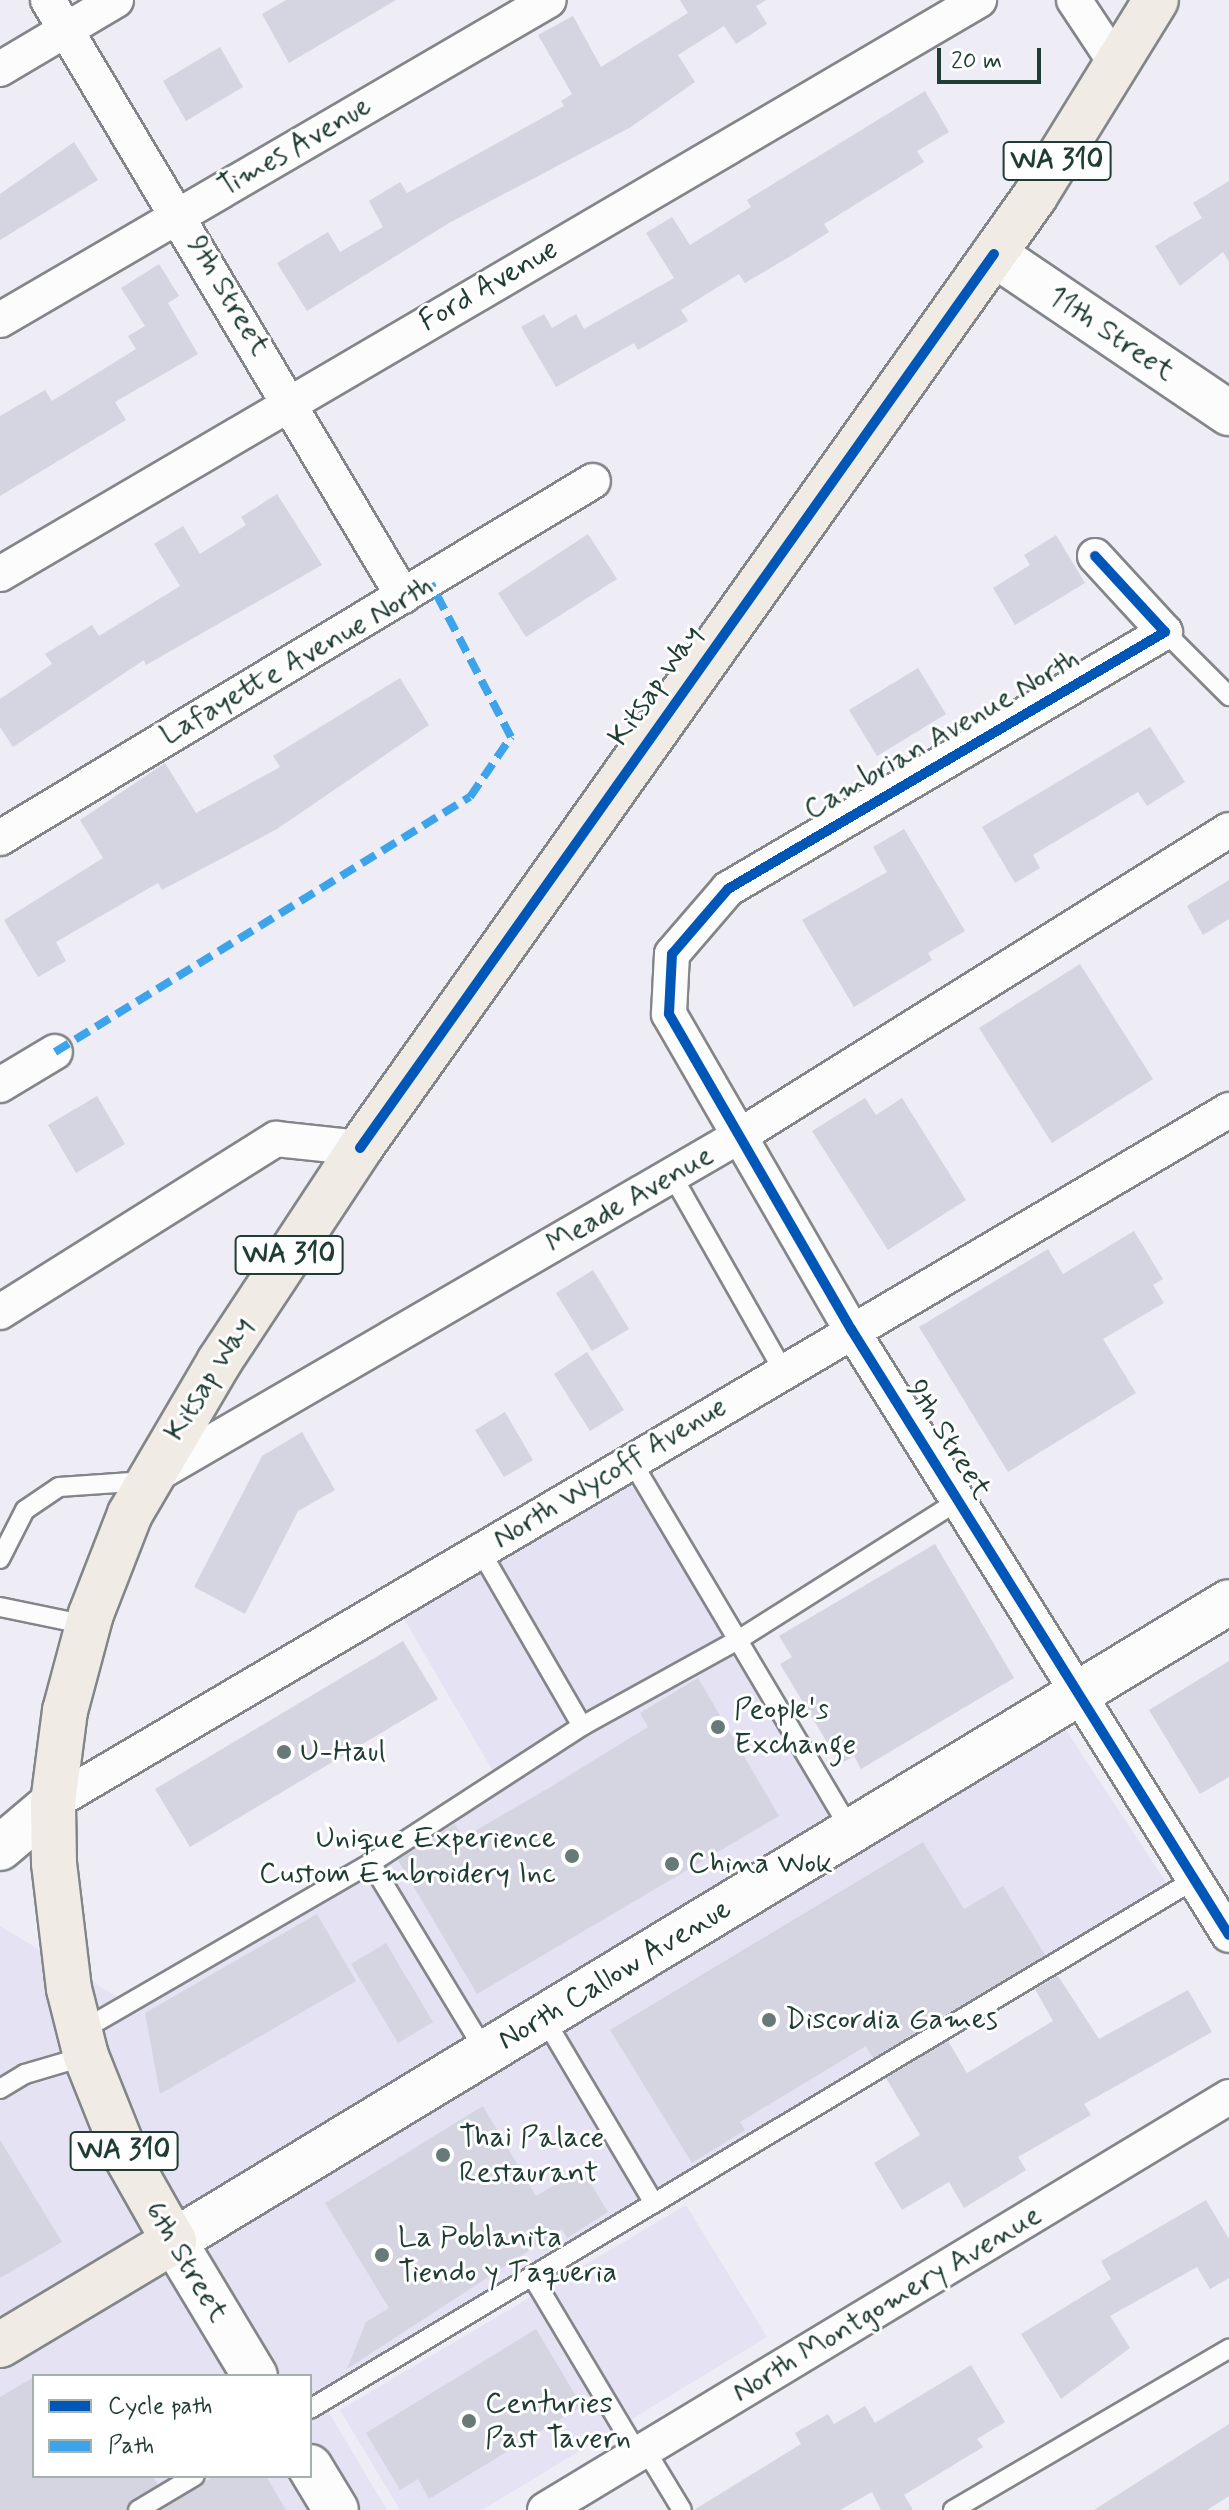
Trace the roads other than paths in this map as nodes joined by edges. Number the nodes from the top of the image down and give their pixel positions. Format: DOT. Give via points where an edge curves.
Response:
graph roads {
  1 [pos="48,0"];
  2 [pos="116,0"];
  3 [pos="549,0"];
  4 [pos="979,0"];
  5 [pos="1074,0"];
  6 [pos="1156,0"];
  7 [pos="66,30"];
  8 [pos="1117,65"];
  9 [pos="0,69"];
  10 [pos="179,214"];
  11 [pos="994,254"];
  12 [pos="0,320"];
  13 [pos="291,402"];
  14 [pos="1229,413"];
  15 [pos="593,481"];
  16 [pos="1095,556"];
  17 [pos="0,574"];
  18 [pos="403,596"];
  19 [pos="1165,632"];
  20 [pos="1229,696"];
  21 [pos="1229,830"];
  22 [pos="0,838"];
  23 [pos="672,954"];
  24 [pos="55,1052"];
  25 [pos="0,1085"];
  26 [pos="1229,1110"];
  27 [pos="741,1135"];
  28 [pos="360,1148"];
  29 [pos="672,1175"];
  30 [pos="0,1312"];
  31 [pos="851,1329"];
  32 [pos="783,1370"];
  33 [pos="631,1460"];
  34 [pos="146,1481"];
  35 [pos="958,1501"];
  36 [pos="480,1550"];
  37 [pos="0,1559"];
  38 [pos="1229,1602"];
  39 [pos="0,1607"];
  40 [pos="88,1625"];
  41 [pos="738,1640"];
  42 [pos="1078,1694"];
  43 [pos="582,1726"];
  44 [pos="53,1803"];
  45 [pos="851,1831"];
  46 [pos="0,1848"];
  47 [pos="371,1863"];
  48 [pos="1194,1880"];
  49 [pos="1229,1935"];
  50 [pos="544,2018"];
  51 [pos="83,2044"];
  52 [pos="486,2053"];
  53 [pos="0,2089"];
  54 [pos="1229,2097"];
  55 [pos="654,2203"];
  56 [pos="174,2241"];
  57 [pos="532,2276"];
  58 [pos="0,2345"];
  59 [pos="1229,2349"];
  60 [pos="254,2374"];
  61 [pos="312,2408"];
  62 [pos="642,2452"];
  63 [pos="312,2470"];
  64 [pos="192,2478"];
  65 [pos="138,2510"];
  66 [pos="336,2510"];
  67 [pos="545,2510"];
  68 [pos="682,2510"];
  69 [pos="953,2510"];
  1 -- 7 [label="street, 9th Street"];
  2 -- 7 [label="street"];
  3 -- 10 [label="street, Times Avenue"];
  4 -- 13 [label="street, Ford Avenue"];
  5 -- 8 [label="street"];
  6 -- 8 [label="main road, Kitsap Way / WA 310"];
  7 -- 9 [label="street"];
  7 -- 10 [label="street, 9th Street"];
  8 -- 11 [label="main road, Kitsap Way / WA 310"];
  10 -- 12 [label="street, Times Avenue"];
  10 -- 13 [label="street, 9th Street"];
  11 -- 14 [label="street, 11th Street"];
  11 -- 28 [label="main road, Kitsap Way / WA 310"];
  13 -- 17 [label="street, Ford Avenue"];
  13 -- 18 [label="street, 9th Street"];
  15 -- 18 [label="street, Lafayette Avenue North"];
  16 -- 19 [label="street"];
  18 -- 22 [label="street, Lafayette Avenue North"];
  19 -- 20 [label="lane"];
  19 -- 23 [label="street, Cambrian Avenue North" via="728,889"];
  21 -- 27 [label="street, Meade Avenue"];
  23 -- 27 [label="street, 9th Street" via="669,1014"];
  24 -- 25 [label="street"];
  26 -- 31 [label="street, North Wycoff Avenue"];
  27 -- 29 [label="street, Meade Avenue"];
  27 -- 31 [label="street, 9th Street"];
  28 -- 30 [label="street" via="276,1139"];
  28 -- 34 [label="main road, Kitsap Way / WA 310"];
  29 -- 32 [label="lane"];
  29 -- 34 [label="street, Meade Avenue"];
  31 -- 32 [label="street, North Wycoff Avenue"];
  31 -- 35 [label="street, 9th Street"];
  32 -- 33 [label="street, North Wycoff Avenue"];
  33 -- 36 [label="street, North Wycoff Avenue"];
  33 -- 41 [label="lane"];
  34 -- 37 [label="lane" via="59,1487 25,1510"];
  34 -- 40 [label="main road, Kitsap Way / WA 310" via="114,1547"];
  35 -- 41 [label="lane"];
  35 -- 42 [label="street, 9th Street"];
  36 -- 43 [label="lane"];
  36 -- 44 [label="street, North Wycoff Avenue"];
  38 -- 42 [label="street, North Callow Avenue"];
  39 -- 40 [label="lane"];
  40 -- 44 [label="main road, Kitsap Way / WA 310" via="65,1711"];
  41 -- 43 [label="lane"];
  41 -- 45 [label="lane"];
  42 -- 45 [label="street, North Callow Avenue"];
  42 -- 48 [label="street, 9th Street"];
  43 -- 47 [label="lane"];
  44 -- 46 [label="street, North Wycoff Avenue"];
  44 -- 51 [label="main road, Kitsap Way / WA 310" via="59,1923"];
  45 -- 50 [label="street, North Callow Avenue"];
  47 -- 51 [label="lane"];
  47 -- 52 [label="lane"];
  48 -- 49 [label="street, 9th Street"];
  48 -- 55 [label="lane"];
  50 -- 52 [label="street, North Callow Avenue"];
  50 -- 55 [label="lane"];
  51 -- 53 [label="lane"];
  51 -- 56 [label="main road, 6th Street / WA 310" via="126,2156"];
  52 -- 56 [label="street, North Callow Avenue"];
  54 -- 62 [label="street, North Montgomery Avenue"];
  55 -- 57 [label="lane"];
  56 -- 58 [label="main road, North Callow Avenue"];
  56 -- 60 [label="street, 6th Street"];
  57 -- 61 [label="lane"];
  57 -- 62 [label="lane"];
  59 -- 69 [label="lane"];
  62 -- 67 [label="street, North Montgomery Avenue"];
  62 -- 68 [label="lane"];
  63 -- 66 [label="street"];
  64 -- 65 [label="lane"];
}
